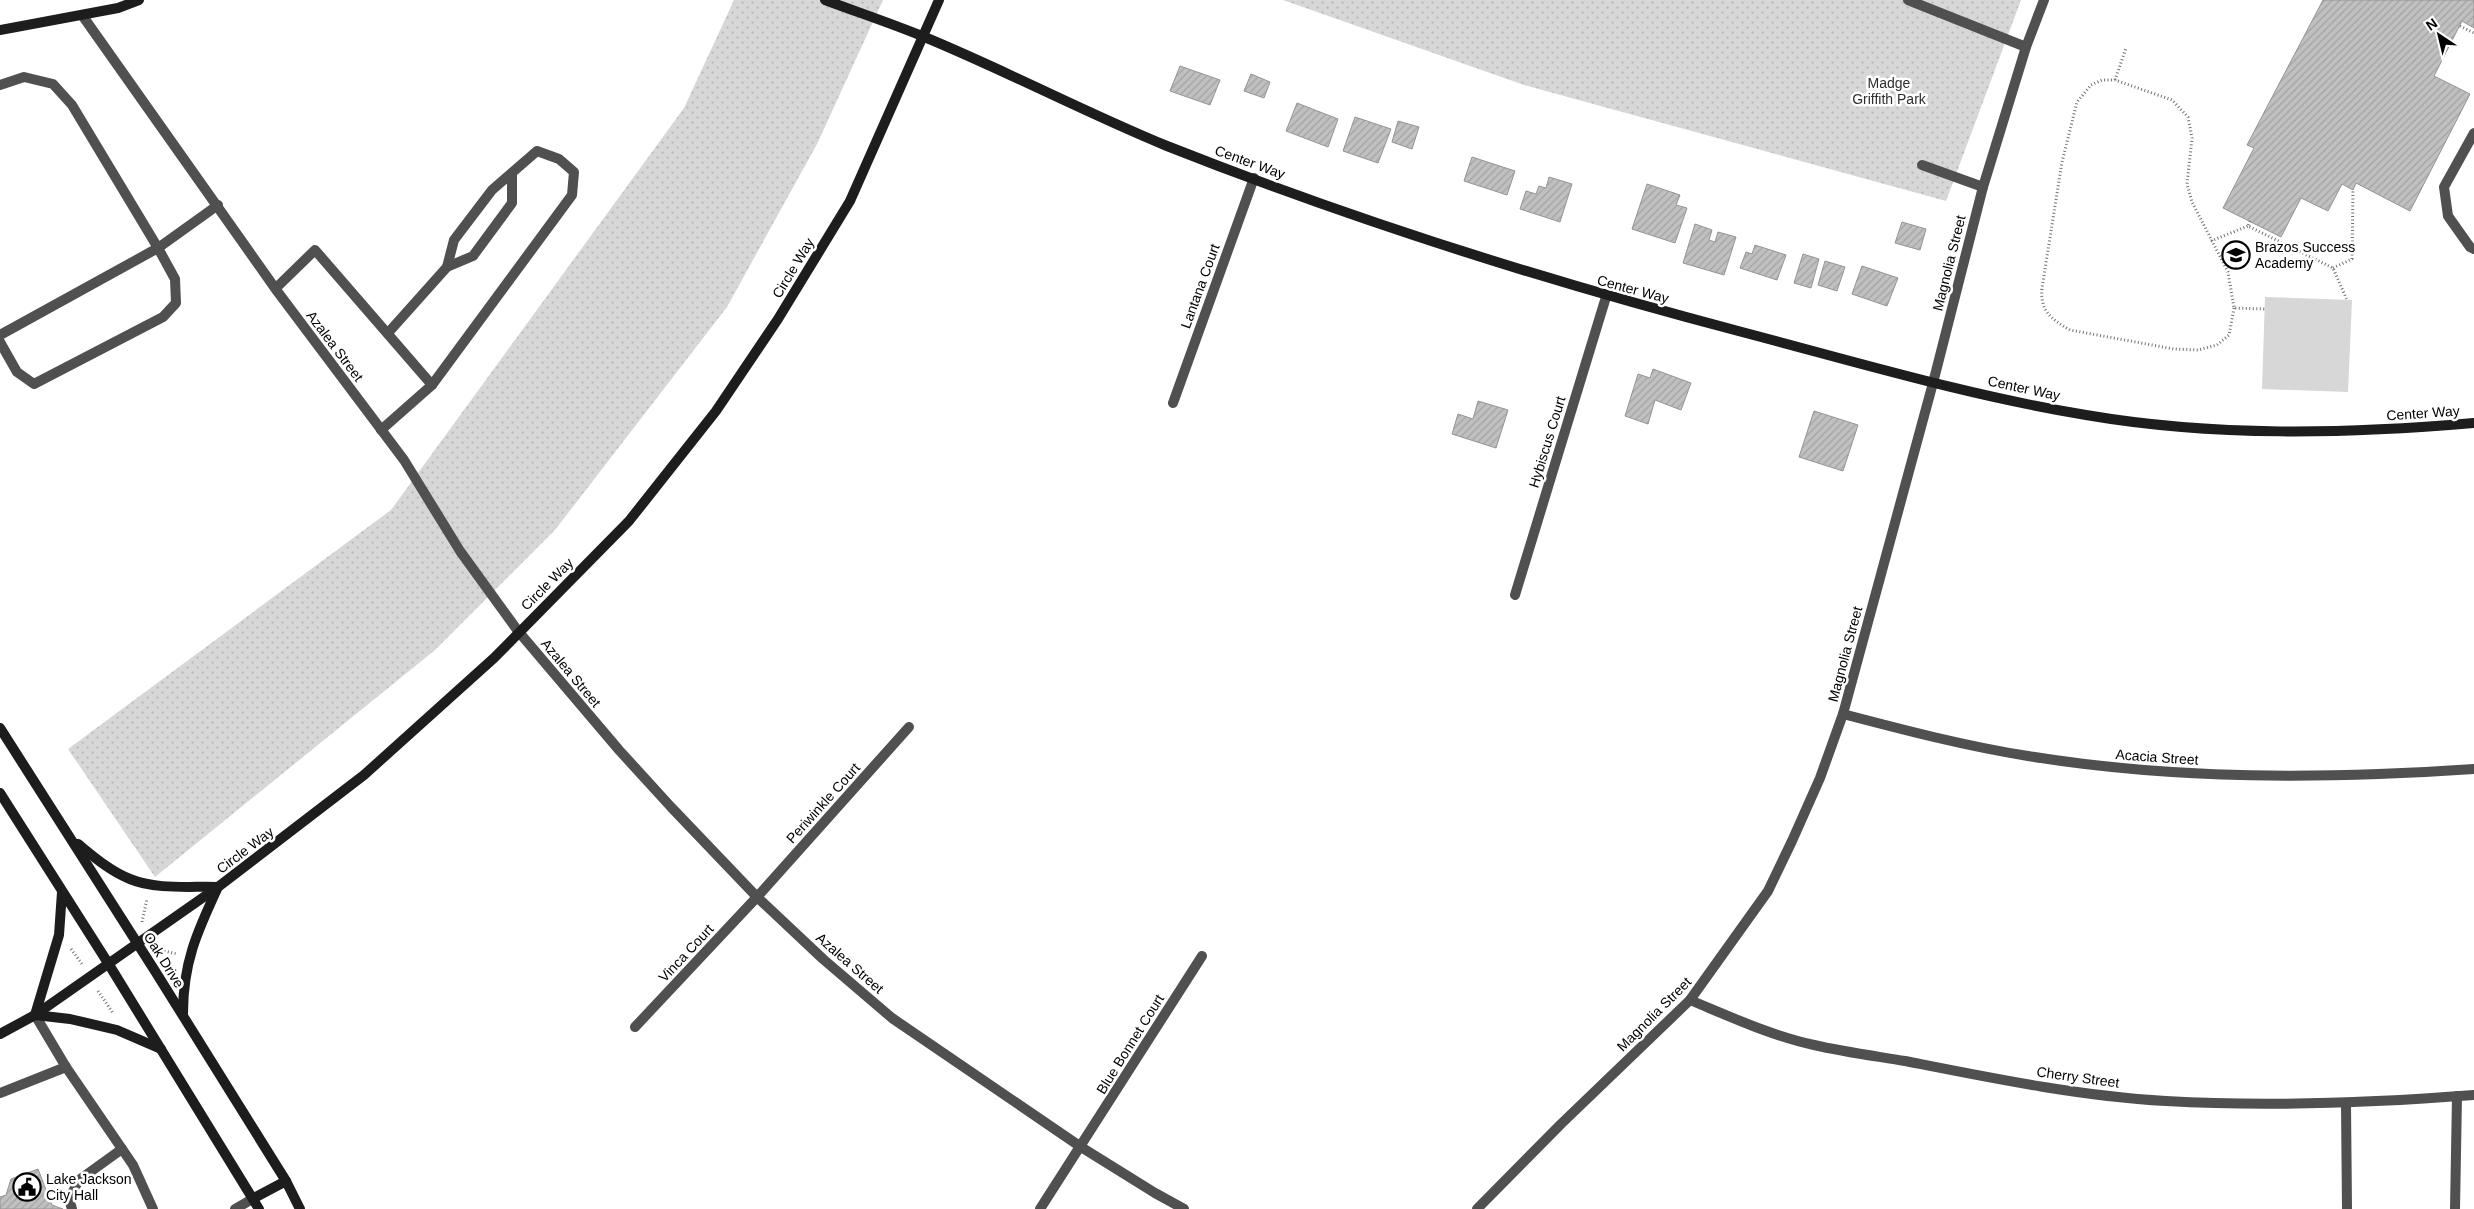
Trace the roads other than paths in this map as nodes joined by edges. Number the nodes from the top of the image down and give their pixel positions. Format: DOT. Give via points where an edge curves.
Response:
graph roads {
  1 [pos="139,0"];
  2 [pos="825,0"];
  3 [pos="939,0"];
  4 [pos="1908,0"];
  5 [pos="2044,0"];
  6 [pos="82,15"];
  7 [pos="0,30"];
  8 [pos="924,37"];
  9 [pos="2026,47"];
  10 [pos="0,85"];
  11 [pos="2474,133"];
  12 [pos="1922,165"];
  13 [pos="512,175"];
  14 [pos="1254,178"];
  15 [pos="1983,187"];
  16 [pos="218,205"];
  17 [pos="158,248"];
  18 [pos="2474,249"];
  19 [pos="447,267"];
  20 [pos="276,288"];
  21 [pos="1606,297"];
  22 [pos="388,333"];
  23 [pos="0,335"];
  24 [pos="0,342"];
  25 [pos="1934,383"];
  26 [pos="432,385"];
  27 [pos="1173,403"];
  28 [pos="2474,423"];
  29 [pos="381,430"];
  30 [pos="1515,595"];
  31 [pos="518,631"];
  32 [pos="1843,714"];
  33 [pos="909,727"];
  34 [pos="0,728"];
  35 [pos="2474,769"];
  36 [pos="0,793"];
  37 [pos="74,841"];
  38 [pos="218,887"];
  39 [pos="62,891"];
  40 [pos="757,897"];
  41 [pos="138,943"];
  42 [pos="1202,956"];
  43 [pos="108,963"];
  44 [pos="1690,1000"];
  45 [pos="183,1014"];
  46 [pos="35,1015"];
  47 [pos="635,1027"];
  48 [pos="0,1034"];
  49 [pos="162,1049"];
  50 [pos="66,1067"];
  51 [pos="0,1093"];
  52 [pos="2474,1095"];
  53 [pos="2457,1096"];
  54 [pos="2346,1104"];
  55 [pos="1081,1147"];
  56 [pos="122,1149"];
  57 [pos="286,1182"];
  58 [pos="254,1198"];
  59 [pos="72,1209"];
  60 [pos="153,1209"];
  61 [pos="235,1209"];
  62 [pos="259,1209"];
  63 [pos="300,1209"];
  64 [pos="1040,1209"];
  65 [pos="1184,1209"];
  66 [pos="1477,1209"];
  67 [pos="2347,1209"];
  68 [pos="2455,1209"];
  1 -- 6 [label="street"];
  2 -- 8 [label="street, Center Way"];
  3 -- 8 [label="street, Circle Way"];
  4 -- 9 [label="street"];
  5 -- 9 [label="street, Magnolia Street"];
  6 -- 7 [label="street"];
  6 -- 16 [label="street, Azalea Street"];
  8 -- 14 [label="street, Center Way" via="1080,110"];
  8 -- 31 [label="street, Circle Way" via="850,201 778,319 716,411 628,521"];
  9 -- 15 [label="street, Magnolia Street"];
  10 -- 17 [label="street" via="24,77 53,84 72,105"];
  11 -- 18 [label="street" via="2444,187 2448,216"];
  12 -- 15 [label="street"];
  13 -- 19 [label="street" via="492,190 454,240"];
  13 -- 19 [label="street" via="512,204 473,256"];
  13 -- 26 [label="street" via="537,151 559,159 574,172 572,195"];
  14 -- 21 [label="street, Center Way" via="1431,241"];
  14 -- 27 [label="street, Lantana Court"];
  15 -- 25 [label="street, Magnolia Street"];
  16 -- 17 [label="street"];
  16 -- 20 [label="street, Azalea Street"];
  17 -- 23 [label="street"];
  17 -- 24 [label="street" via="175,279 176,303 163,317 34,384 17,372"];
  19 -- 22 [label="street"];
  20 -- 22 [label="street" via="315,250"];
  20 -- 29 [label="street, Azalea Street"];
  21 -- 25 [label="street, Center Way"];
  21 -- 30 [label="street, Hybiscus Court"];
  22 -- 26 [label="street"];
  25 -- 28 [label="street, Center Way" via="2085,415 2160,425 2328,432"];
  25 -- 32 [label="street, Magnolia Street"];
  26 -- 29 [label="street"];
  29 -- 31 [label="street, Azalea Street"];
  31 -- 38 [label="street, Circle Way" via="480,670 364,775"];
  31 -- 40 [label="street, Azalea Street" via="619,750"];
  32 -- 35 [label="street, Acacia Street" via="1952,742 2106,766 2217,775 2301,776"];
  32 -- 44 [label="street, Magnolia Street" via="1820,778 1768,890"];
  33 -- 40 [label="street, Periwinkle Court"];
  34 -- 37 [label="street, Oak Drive"];
  36 -- 39 [label="street"];
  37 -- 38 [label="street" via="115,872 132,880"];
  37 -- 41 [label="street, Oak Drive"];
  38 -- 41 [label="street, Circle Way"];
  38 -- 45 [label="street" via="195,934 183,984"];
  39 -- 43 [label="street"];
  39 -- 46 [label="street" via="60,935"];
  40 -- 47 [label="street, Vinca Court"];
  40 -- 55 [label="street, Azalea Street" via="892,1018"];
  41 -- 43 [label="street, Circle Way"];
  41 -- 45 [label="street, Oak Drive"];
  42 -- 55 [label="street, Blue Bonnet Court"];
  43 -- 46 [label="street, Circle Way"];
  43 -- 49 [label="street"];
  44 -- 54 [label="street, Cherry Street" via="1756,1028 1813,1045 1979,1077 2090,1094 2165,1101"];
  44 -- 66 [label="street, Magnolia Street"];
  45 -- 57 [label="street, Oak Drive"];
  46 -- 48 [label="street, Circle Way"];
  46 -- 49 [label="street" via="117,1030"];
  46 -- 50 [label="street"];
  49 -- 58 [label="street"];
  50 -- 51 [label="street"];
  50 -- 56 [label="street"];
  52 -- 53 [label="street, Cherry Street"];
  53 -- 54 [label="street, Cherry Street"];
  53 -- 68 [label="street"];
  54 -- 67 [label="street"];
  55 -- 64 [label="street, Blue Bonnet Court"];
  55 -- 65 [label="street, Azalea Street"];
  56 -- 59 [label="street" via="78,1180 69,1199"];
  56 -- 60 [label="street"];
  57 -- 58 [label="street"];
  57 -- 63 [label="street, Oak Drive"];
  58 -- 61 [label="street"];
  58 -- 62 [label="street"];
}
